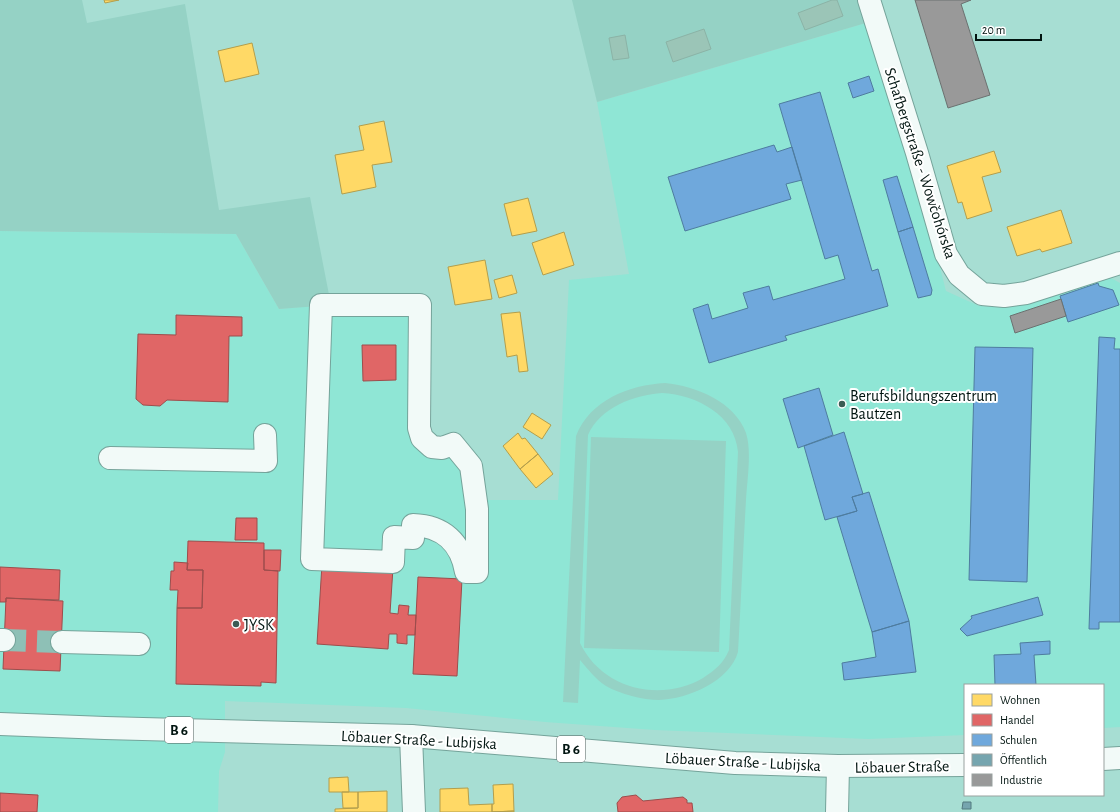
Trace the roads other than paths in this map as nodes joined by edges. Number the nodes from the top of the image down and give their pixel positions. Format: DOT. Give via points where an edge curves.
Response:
graph roads {
  1 [pos="869,0"];
  2 [pos="1120,263"];
  3 [pos="265,435"];
  4 [pos="110,458"];
  5 [pos="312,559"];
  6 [pos="62,642"];
  7 [pos="139,644"];
  8 [pos="0,724"];
  9 [pos="411,736"];
  10 [pos="1120,758"];
  11 [pos="1104,759"];
  12 [pos="964,765"];
  13 [pos="838,766"];
  14 [pos="414,812"];
  15 [pos="837,812"];
  1 -- 2 [label="main road, Schafbergstraße - Wowčohórska" via="946,254 959,275 982,294 1004,296 1026,293"];
  3 -- 4 [label="main road" via="266,461 255,467 140,465"];
  5 -- 5 [label="main road" via="393,562 394,537 413,538 413,525 428,525 440,530 452,540 459,549 466,572 477,572 477,509 471,466 453,444 442,448 432,447 422,438 419,428 420,305 321,305"];
  6 -- 7 [label="main road"];
  8 -- 9 [label="main road, Löbauer Straße - Lubijska / B 6"];
  9 -- 13 [label="main road, Löbauer Straße - Lubijska / B 6" via="735,763"];
  9 -- 14 [label="main road"];
  10 -- 11 [label="main road"];
  12 -- 13 [label="main road, Löbauer Straße / B 6"];
  13 -- 15 [label="main road"];
}
